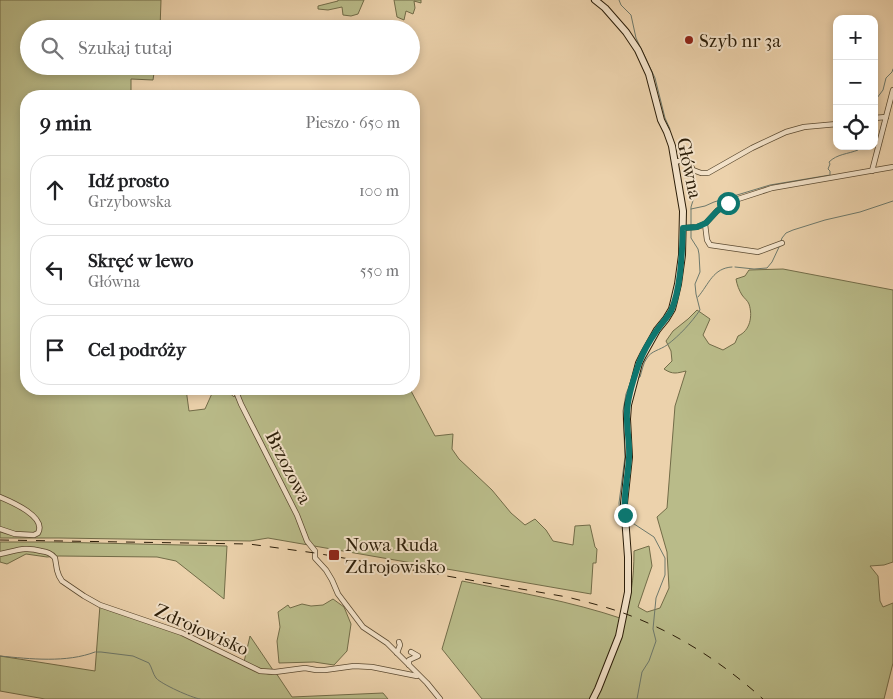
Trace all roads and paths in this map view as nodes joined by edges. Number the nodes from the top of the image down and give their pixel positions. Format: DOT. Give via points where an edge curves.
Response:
graph roads {
  1 [pos="595,0"];
  2 [pos="893,90"];
  3 [pos="886,117"];
  4 [pos="878,118"];
  5 [pos="833,124"];
  6 [pos="675,162"];
  7 [pos="893,167"];
  8 [pos="872,170"];
  9 [pos="705,224"];
  10 [pos="688,228"];
  11 [pos="780,243"];
  12 [pos="237,395"];
  13 [pos="0,497"];
  14 [pos="0,529"];
  15 [pos="0,554"];
  16 [pos="399,642"];
  17 [pos="411,652"];
  18 [pos="397,653"];
  19 [pos="409,665"];
  20 [pos="418,675"];
  21 [pos="440,699"];
  22 [pos="593,699"];
  1 -- 6 [label="street, Główna" via="608,11 638,50 652,81"];
  2 -- 3 [label="street"];
  3 -- 4 [label="street"];
  3 -- 8 [label="street"];
  5 -- 6 [label="street" via="786,132 708,173 693,170 685,159"];
  6 -- 10 [label="street, Główna"];
  7 -- 8 [label="street"];
  8 -- 9 [label="street" via="772,188 735,200 717,211"];
  9 -- 10 [label="street"];
  9 -- 11 [label="street" via="710,244 758,252"];
  10 -- 22 [label="street, Główna" via="672,309 644,353 627,412 629,457 625,518 628,592 620,636"];
  12 -- 18 [label="street, Brzozowa" via="307,541 315,550 315,558 363,627"];
  13 -- 14 [label="street" via="34,516 40,525 34,535"];
  15 -- 20 [label="street, Zdrojowisko" via="24,548 49,553 55,558 62,581 100,605 182,633 260,671 354,666"];
  16 -- 18 [label="street"];
  17 -- 19 [label="street" via="418,656 409,660"];
  18 -- 19 [label="street"];
  19 -- 20 [label="street"];
  20 -- 21 [label="street"];
}
